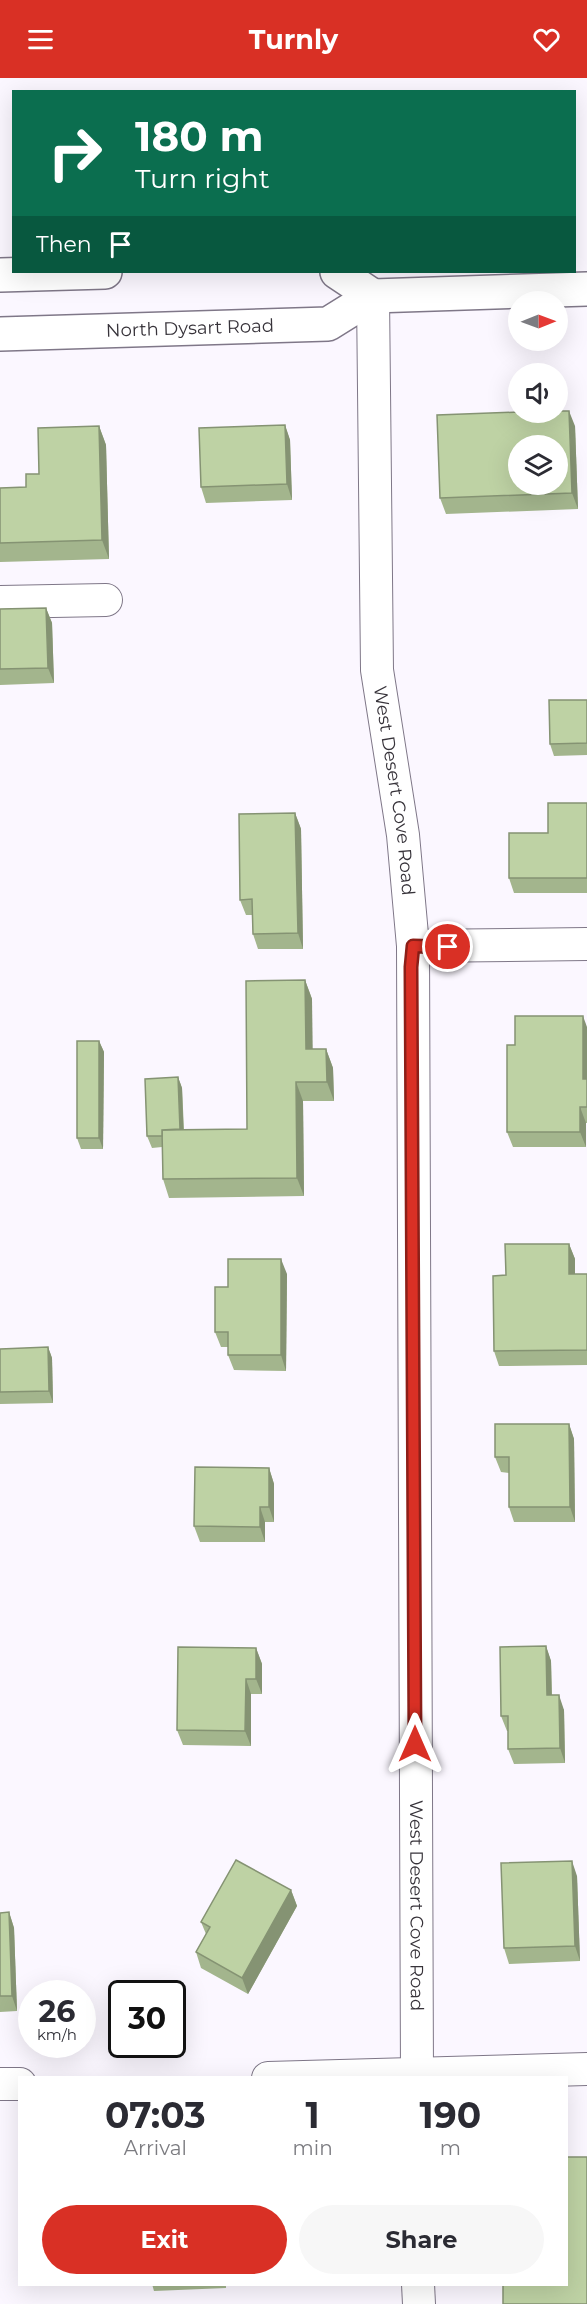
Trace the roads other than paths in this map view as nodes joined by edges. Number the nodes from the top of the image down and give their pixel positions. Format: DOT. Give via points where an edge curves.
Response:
graph roads {
  1 [pos="70,273"];
  2 [pos="338,273"];
  3 [pos="0,275"];
  4 [pos="587,289"];
  5 [pos="373,296"];
  6 [pos="0,334"];
  7 [pos="106,600"];
  8 [pos="0,602"];
  9 [pos="587,944"];
  10 [pos="413,946"];
  11 [pos="587,2069"];
  12 [pos="417,2076"];
  13 [pos="0,2084"];
  14 [pos="18,2084"];
  15 [pos="418,2286"];
  16 [pos="418,2304"];
  1 -- 3 [label="main road"];
  2 -- 5 [label="main road"];
  4 -- 5 [label="main road"];
  5 -- 6 [label="main road, North Dysart Road" via="328,324"];
  5 -- 10 [label="street, West Desert Cove Road" via="377,670 403,835"];
  7 -- 8 [label="street"];
  9 -- 10 [label="street"];
  10 -- 12 [label="street, West Desert Cove Road"];
  11 -- 12 [label="street"];
  13 -- 14 [label="street"];
  15 -- 16 [label="street"];
}
